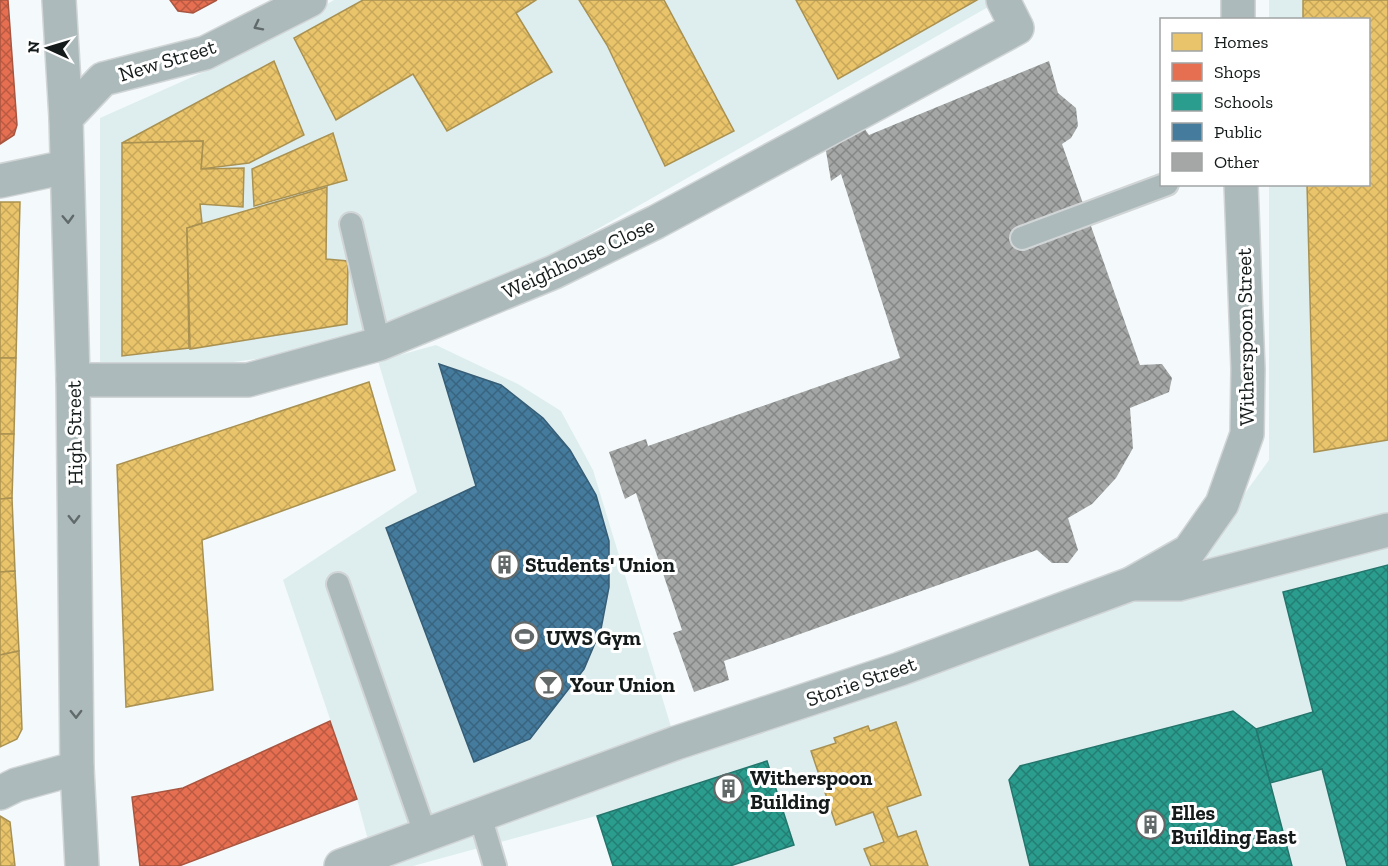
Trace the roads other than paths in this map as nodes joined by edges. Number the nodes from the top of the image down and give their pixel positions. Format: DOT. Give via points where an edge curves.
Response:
graph roads {
  1 [pos="58,0"];
  2 [pos="310,0"];
  3 [pos="1003,0"];
  4 [pos="1238,0"];
  5 [pos="1238,18"];
  6 [pos="66,118"];
  7 [pos="66,167"];
  8 [pos="0,181"];
  9 [pos="1162,186"];
  10 [pos="1241,186"];
  11 [pos="351,224"];
  12 [pos="1022,238"];
  13 [pos="379,344"];
  14 [pos="73,380"];
  15 [pos="1388,530"];
  16 [pos="338,584"];
  17 [pos="1131,584"];
  18 [pos="77,768"];
  19 [pos="0,793"];
  20 [pos="480,816"];
  21 [pos="426,836"];
  22 [pos="82,866"];
  23 [pos="341,866"];
  24 [pos="495,866"];
  1 -- 6 [label="street, High Street"];
  2 -- 6 [label="street, New Street, one-way" via="205,53 104,79"];
  3 -- 13 [label="street, Weighhouse Close" via="1017,28 656,222 554,272"];
  4 -- 5 [label="street"];
  6 -- 7 [label="street, High Street"];
  7 -- 8 [label="street"];
  7 -- 14 [label="street, High Street, one-way"];
  9 -- 12 [label="lane"];
  10 -- 17 [label="street, Witherspoon Street" via="1247,434 1222,504 1189,550"];
  11 -- 13 [label="lane"];
  13 -- 14 [label="street, Weighhouse Close" via="248,380"];
  14 -- 18 [label="street, High Street, one-way"];
  15 -- 17 [label="street, Storie Street" via="1179,584"];
  16 -- 21 [label="lane"];
  17 -- 20 [label="street, Storie Street"];
  18 -- 19 [label="street"];
  18 -- 22 [label="street, High Street"];
  20 -- 21 [label="street, Storie Street"];
  20 -- 24 [label="lane"];
  21 -- 23 [label="street, Storie Street"];
}
